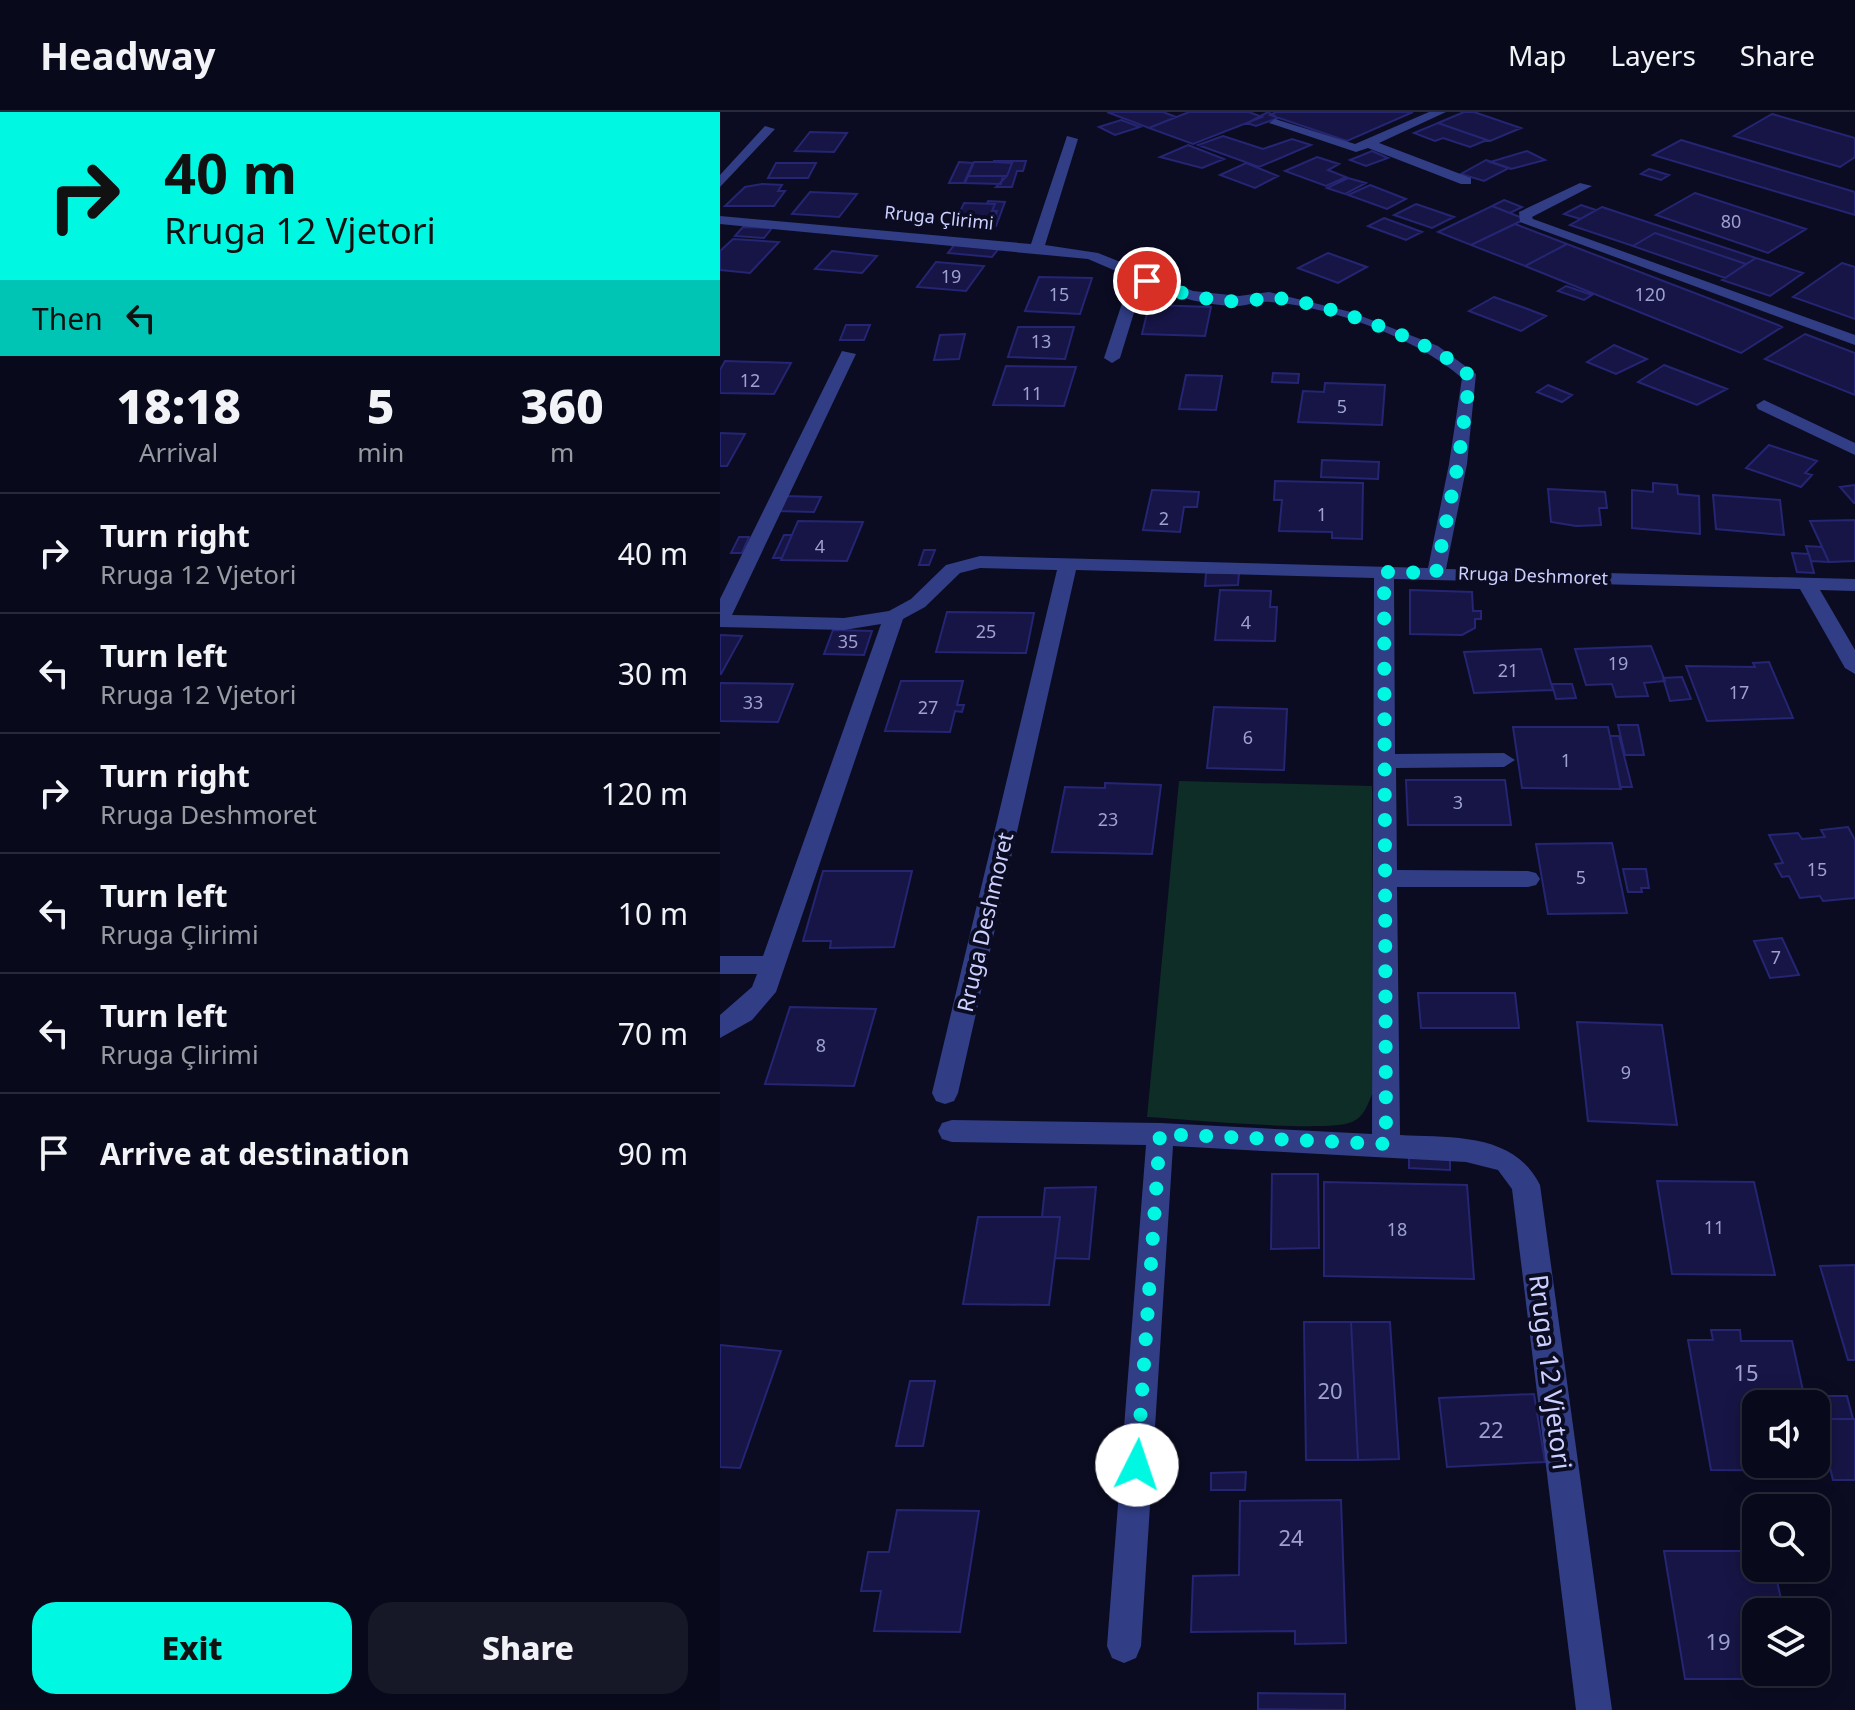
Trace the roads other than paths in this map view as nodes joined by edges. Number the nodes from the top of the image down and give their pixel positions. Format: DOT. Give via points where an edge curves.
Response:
graph roads {
  1 [pos="1440,112"];
  2 [pos="1275,123"];
  3 [pos="769,129"];
  4 [pos="1072,139"];
  5 [pos="1370,144"];
  6 [pos="1466,181"];
  7 [pos="720,183"];
  8 [pos="1585,186"];
  9 [pos="720,220"];
  10 [pos="1037,248"];
  11 [pos="1147,281"];
  12 [pos="1855,340"];
  13 [pos="848,354"];
  14 [pos="1112,358"];
  15 [pos="1764,405"];
  16 [pos="1855,450"];
  17 [pos="1068,564"];
  18 [pos="1384,572"];
  19 [pos="1436,573"];
  20 [pos="1806,583"];
  21 [pos="1855,585"];
  22 [pos="894,616"];
  23 [pos="720,620"];
  24 [pos="1855,668"];
  25 [pos="1504,760"];
  26 [pos="1385,761"];
  27 [pos="1385,878"];
  28 [pos="1528,879"];
  29 [pos="720,965"];
  30 [pos="772,965"];
  31 [pos="720,1028"];
  32 [pos="945,1093"];
  33 [pos="952,1131"];
  34 [pos="1160,1134"];
  35 [pos="1386,1144"];
  36 [pos="1124,1646"];
  37 [pos="1594,1710"];
  1 -- 5 [label="street"];
  2 -- 5 [label="street" via="1334,144"];
  3 -- 7 [label="street"];
  4 -- 10 [label="street"];
  5 -- 6 [label="street"];
  8 -- 12 [label="street" via="1534,207 1524,215 1527,222"];
  9 -- 10 [label="street, Rruga Çlirimi"];
  10 -- 11 [label="street, Rruga Çlirimi" via="1107,258"];
  11 -- 14 [label="street" via="1134,288"];
  11 -- 19 [label="street, Rruga Çlirimi" via="1222,300 1264,297 1312,303 1460,365 1470,377"];
  13 -- 23 [label="street, Rruga Deshmoret"];
  15 -- 16 [label="street"];
  17 -- 18 [label="street, Rruga Deshmoret"];
  17 -- 22 [label="street, Rruga Deshmoret" via="980,562 953,569 918,603"];
  17 -- 32 [label="street, Rruga Deshmoret"];
  18 -- 19 [label="street, Rruga Deshmoret"];
  18 -- 26 [label="street"];
  19 -- 20 [label="street, Rruga Deshmoret"];
  20 -- 21 [label="street, Rruga Deshmoret"];
  20 -- 24 [label="street"];
  22 -- 23 [label="street, Rruga Deshmoret" via="844,624"];
  22 -- 30 [label="street"];
  25 -- 26 [label="street"];
  26 -- 27 [label="street"];
  27 -- 28 [label="street"];
  27 -- 35 [label="street"];
  29 -- 30 [label="street"];
  30 -- 31 [label="street" via="763,992"];
  33 -- 34 [label="street, Rruga 12 Vjetori"];
  34 -- 35 [label="street, Rruga 12 Vjetori"];
  34 -- 36 [label="street"];
  35 -- 37 [label="street, Rruga 12 Vjetori" via="1466,1150 1507,1161 1526,1185"];
}
